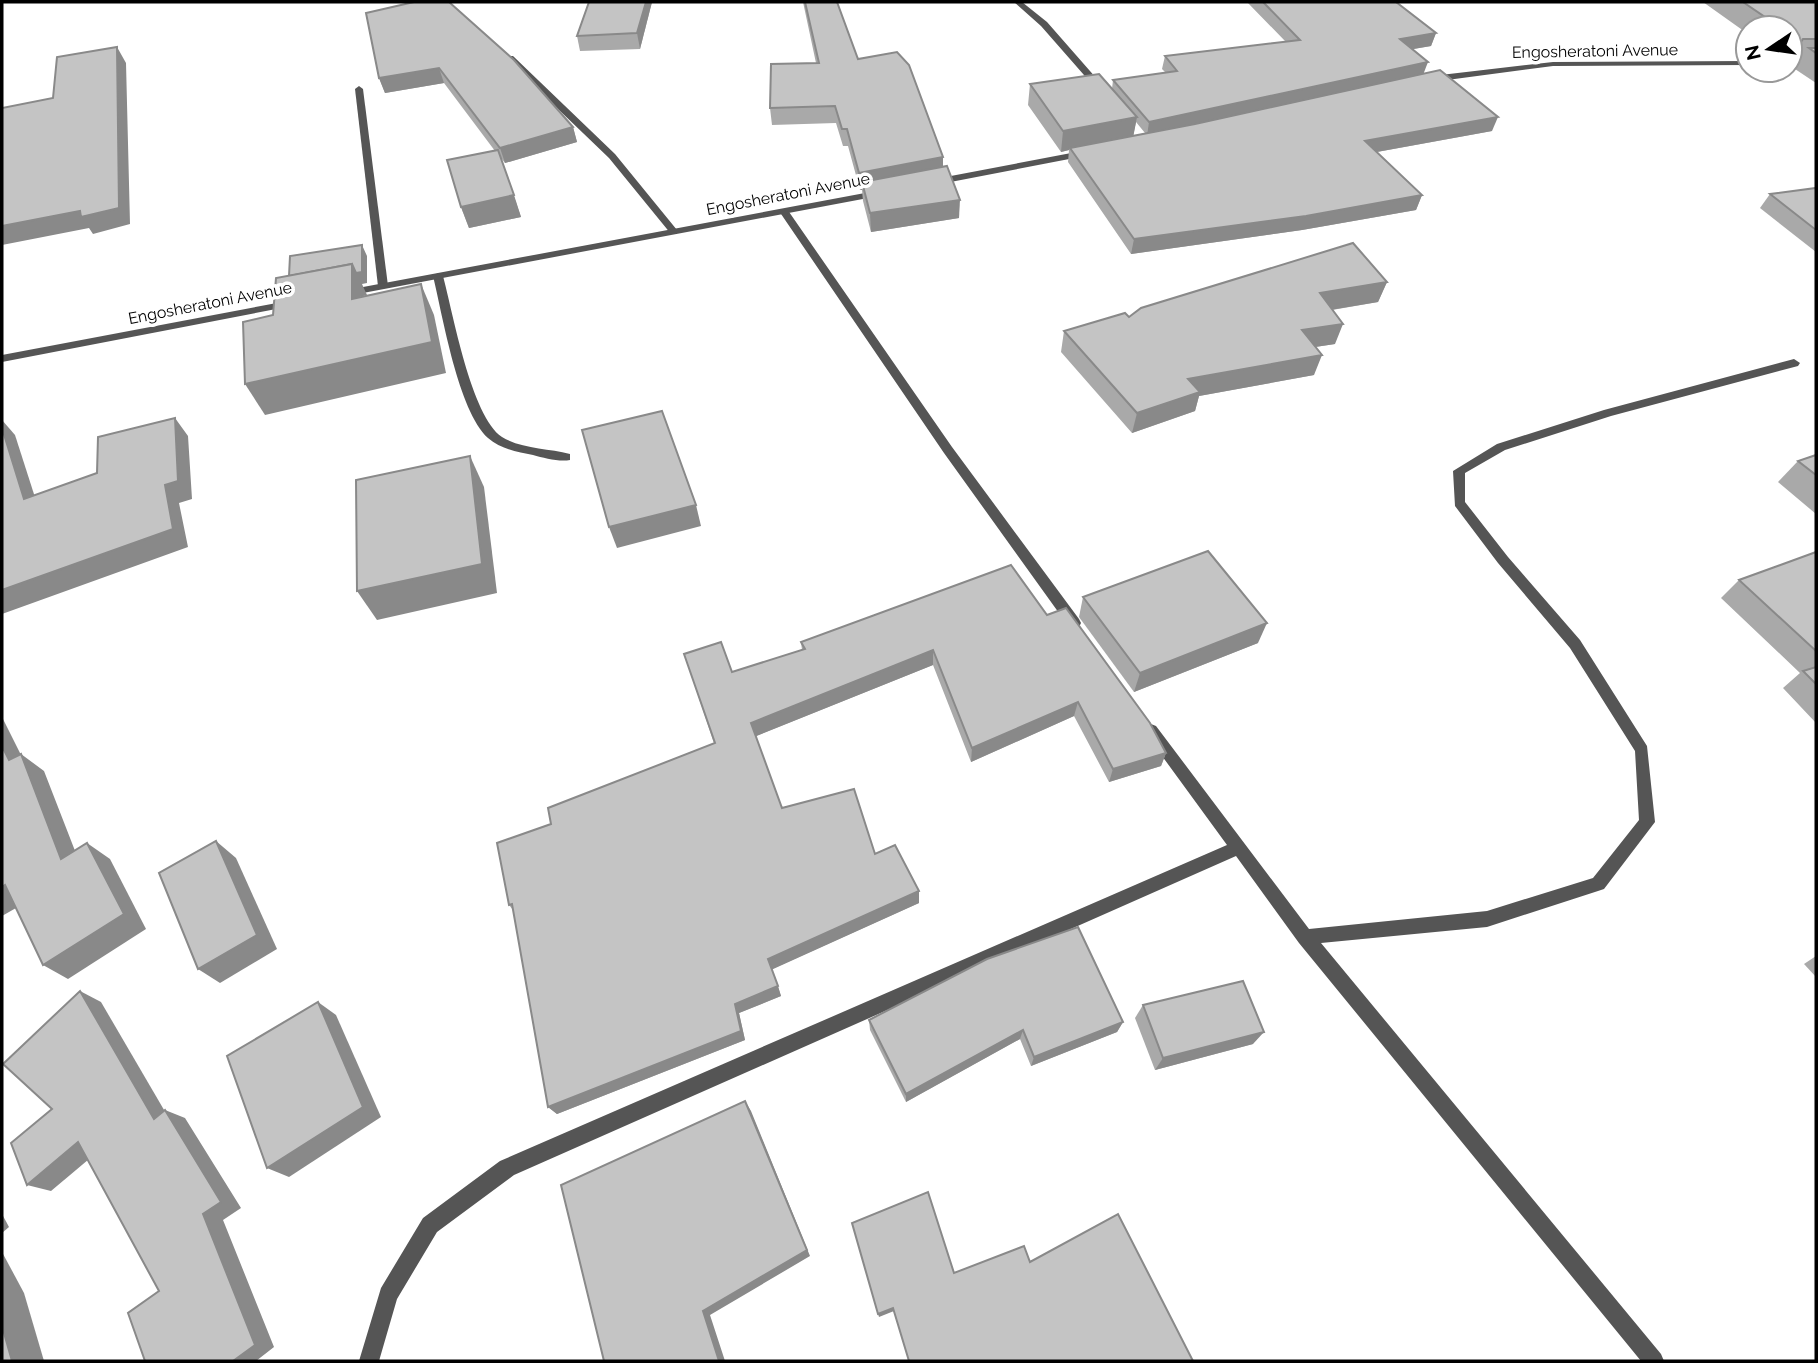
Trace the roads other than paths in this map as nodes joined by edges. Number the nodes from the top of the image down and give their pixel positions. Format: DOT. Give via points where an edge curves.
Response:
graph roads {
  1 [pos="1018,2"];
  2 [pos="497,47"];
  3 [pos="1734,64"];
  4 [pos="1424,80"];
  5 [pos="359,89"];
  6 [pos="1103,93"];
  7 [pos="1104,149"];
  8 [pos="918,185"];
  9 [pos="891,191"];
  10 [pos="784,211"];
  11 [pos="674,232"];
  12 [pos="438,276"];
  13 [pos="383,286"];
  14 [pos="342,294"];
  15 [pos="301,302"];
  16 [pos="2,359"];
  17 [pos="1794,363"];
  18 [pos="566,457"];
  19 [pos="1084,638"];
  20 [pos="1140,715"];
  21 [pos="1237,848"];
  22 [pos="1305,937"];
  23 [pos="369,1361"];
  24 [pos="1654,1361"];
  1 -- 6 [label="street" via="1044,24"];
  2 -- 11 [label="street" via="612,156"];
  3 -- 4 [label="street, Engosheratoni Avenue" via="1553,64"];
  5 -- 13 [label="street"];
  7 -- 8 [label="street"];
  9 -- 10 [label="street, Engosheratoni Avenue"];
  10 -- 11 [label="street, Engosheratoni Avenue"];
  10 -- 19 [label="street"];
  11 -- 12 [label="street, Engosheratoni Avenue"];
  12 -- 13 [label="street, Engosheratoni Avenue"];
  12 -- 18 [label="street" via="475,414 491,435 519,448"];
  13 -- 14 [label="street, Engosheratoni Avenue"];
  15 -- 16 [label="street, Engosheratoni Avenue"];
  17 -- 22 [label="street" via="1501,447 1459,471 1459,503 1575,644 1642,750 1647,822 1598,884 1487,919"];
  20 -- 21 [label="street"];
  21 -- 22 [label="street"];
  21 -- 23 [label="street" via="507,1168 430,1225 388,1295"];
  22 -- 24 [label="street"];
}
